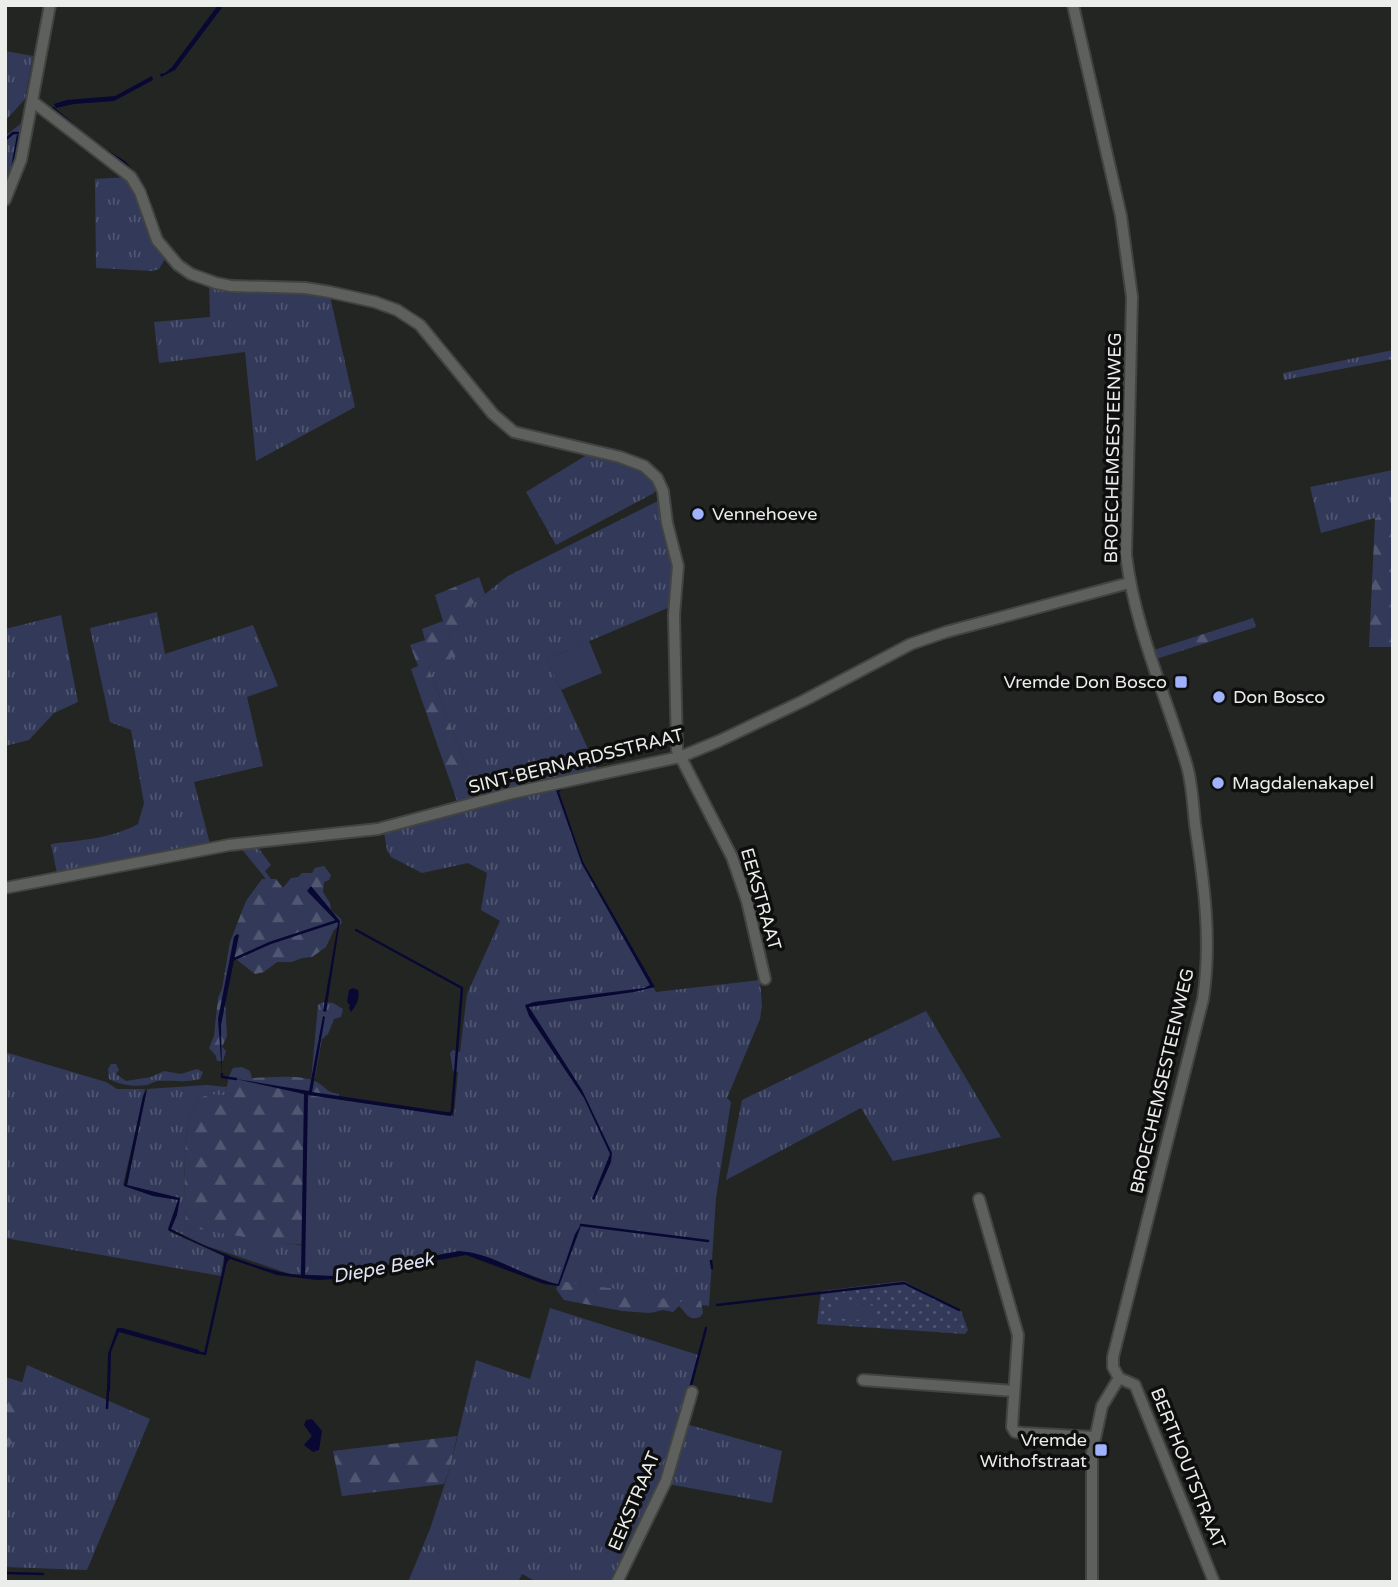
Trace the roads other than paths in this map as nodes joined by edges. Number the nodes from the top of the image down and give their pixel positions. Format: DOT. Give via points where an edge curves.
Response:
graph roads {
  1 [pos="50,5"];
  2 [pos="1073,5"];
  3 [pos="32,101"];
  4 [pos="5,200"];
  5 [pos="1129,583"];
  6 [pos="680,757"];
  7 [pos="5,888"];
  8 [pos="765,979"];
  9 [pos="979,1199"];
  10 [pos="1119,1378"];
  11 [pos="863,1380"];
  12 [pos="1014,1391"];
  13 [pos="692,1392"];
  14 [pos="1094,1437"];
  15 [pos="617,1582"];
  16 [pos="1092,1582"];
  17 [pos="1214,1582"];
  1 -- 3 [label="street"];
  2 -- 5 [label="street, BROECHEMSESTEENWEG" via="1121,216 1132,297"];
  3 -- 4 [label="street" via="21,160"];
  3 -- 6 [label="street" via="131,177 157,240 191,274 224,285 305,288 397,310 420,325 493,414 514,432 620,457 644,466 657,478 678,566 674,626"];
  5 -- 6 [label="street, SINT-BERNARDSSTRAAT" via="911,644 803,701"];
  5 -- 10 [label="street, BROECHEMSESTEENWEG" via="1187,768 1208,944 1203,999 1113,1357"];
  6 -- 7 [label="street, SINT-BERNARDSSTRAAT" via="512,793 378,829 229,845"];
  6 -- 8 [label="street, EEKSTRAAT" via="733,857"];
  9 -- 12 [label="street" via="1018,1335"];
  10 -- 14 [label="street" via="1102,1406"];
  10 -- 17 [label="street, BERTHOUTSTRAAT" via="1131,1381 1138,1390"];
  11 -- 12 [label="street"];
  12 -- 14 [label="street" via="1015,1432"];
  13 -- 15 [label="street, EEKSTRAAT" via="666,1481"];
  14 -- 16 [label="street"];
}
